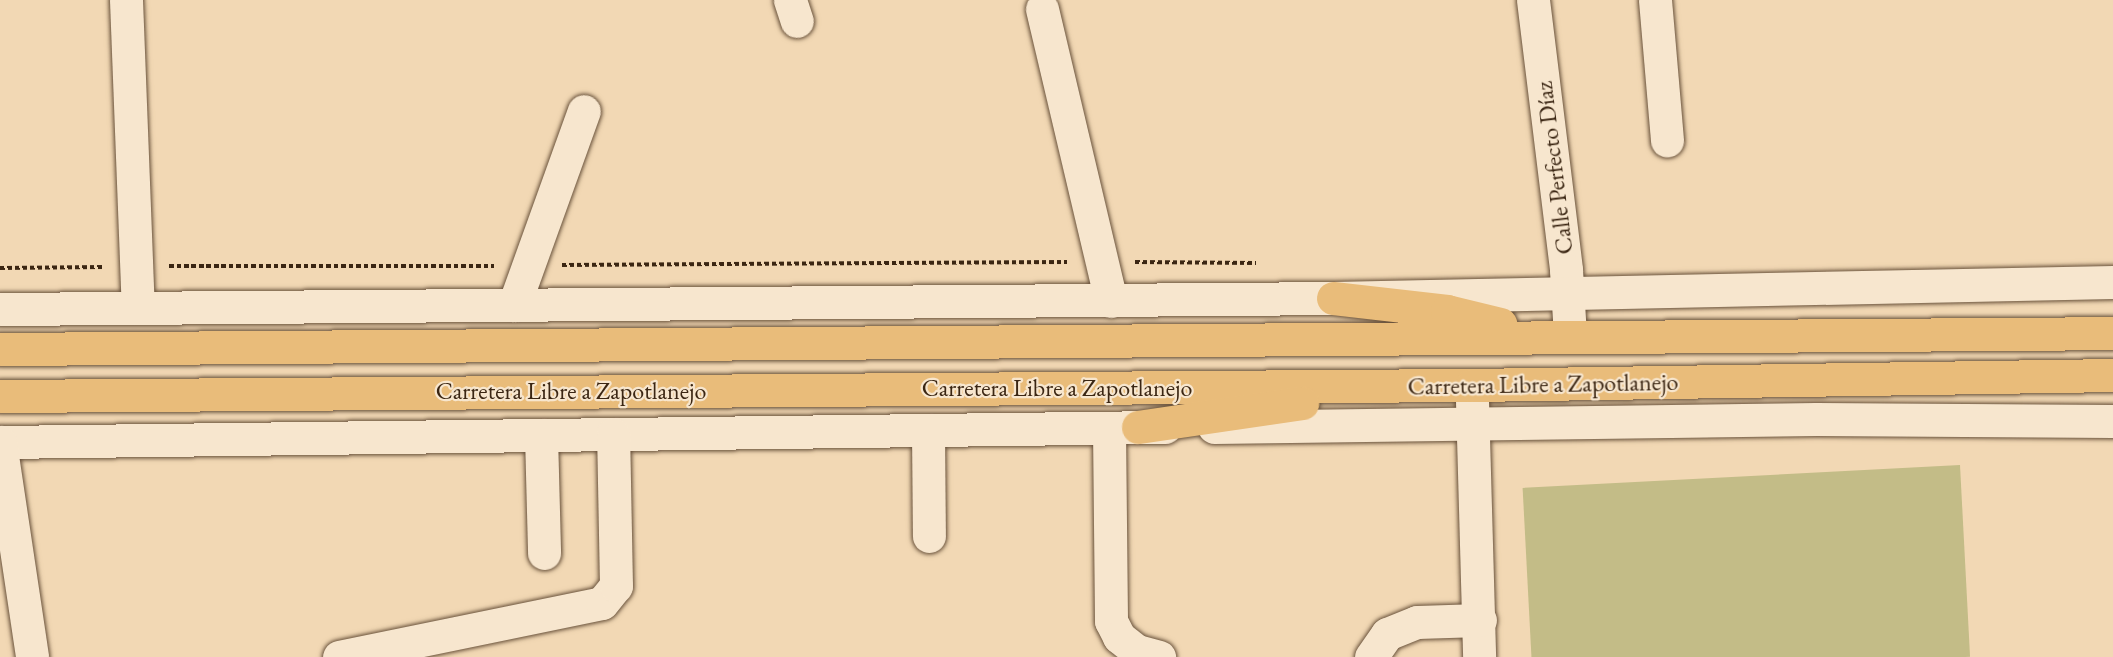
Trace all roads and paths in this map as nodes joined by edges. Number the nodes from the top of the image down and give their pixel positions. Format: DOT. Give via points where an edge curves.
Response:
graph roads {
  1 [pos="126,0"];
  2 [pos="1533,0"];
  3 [pos="1655,0"];
  4 [pos="1042,9"];
  5 [pos="584,111"];
  6 [pos="1667,140"];
  7 [pos="1103,262"];
  8 [pos="1263,264"];
  9 [pos="137,266"];
  10 [pos="526,266"];
  11 [pos="0,268"];
  12 [pos="2113,282"];
  13 [pos="1568,292"];
  14 [pos="1333,298"];
  15 [pos="1111,301"];
  16 [pos="514,305"];
  17 [pos="138,308"];
  18 [pos="0,309"];
  19 [pos="2113,333"];
  20 [pos="1530,335"];
  21 [pos="1570,336"];
  22 [pos="0,349"];
  23 [pos="2113,375"];
  24 [pos="1420,385"];
  25 [pos="1472,385"];
  26 [pos="0,396"];
  27 [pos="2113,421"];
  28 [pos="1472,423"];
  29 [pos="1124,428"];
  30 [pos="928,430"];
  31 [pos="613,434"];
  32 [pos="541,435"];
  33 [pos="0,442"];
  34 [pos="929,536"];
  35 [pos="544,553"];
  36 [pos="1480,620"];
  37 [pos="32,657"];
  38 [pos="339,657"];
  39 [pos="1159,657"];
  40 [pos="1371,657"];
  41 [pos="1479,657"];
  1 -- 9 [label="street"];
  2 -- 13 [label="street, Calle Perfecto Díaz"];
  3 -- 6 [label="street"];
  4 -- 7 [label="street"];
  5 -- 10 [label="street"];
  7 -- 8 [label="path"];
  7 -- 10 [label="path"];
  7 -- 15 [label="street"];
  9 -- 10 [label="path"];
  9 -- 11 [label="path"];
  9 -- 17 [label="street"];
  10 -- 16 [label="street"];
  12 -- 13 [label="street"];
  13 -- 14 [label="street"];
  13 -- 21 [label="street, Calle Perfecto Díaz"];
  14 -- 15 [label="street"];
  14 -- 20 [label="main road" via="1447,311 1490,320"];
  15 -- 16 [label="street"];
  16 -- 17 [label="street"];
  17 -- 18 [label="street"];
  19 -- 21 [label="main road, Carretera Libre a Zapotlanejo"];
  20 -- 21 [label="main road, Carretera Libre a Zapotlanejo"];
  20 -- 22 [label="main road, Carretera Libre a Zapotlanejo"];
  23 -- 25 [label="main road, Carretera Libre a Zapotlanejo"];
  24 -- 25 [label="main road, Carretera Libre a Zapotlanejo"];
  24 -- 26 [label="main road, Carretera Libre a Zapotlanejo"];
  24 -- 29 [label="main road"];
  25 -- 28 [label="street"];
  27 -- 28 [label="street"];
  28 -- 29 [label="street"];
  28 -- 36 [label="street"];
  29 -- 30 [label="street"];
  29 -- 39 [label="street" via="1111,621 1119,637 1137,651"];
  30 -- 31 [label="street"];
  30 -- 34 [label="street"];
  31 -- 32 [label="street"];
  31 -- 38 [label="street" via="616,586 602,603"];
  32 -- 33 [label="street"];
  32 -- 35 [label="street"];
  33 -- 37 [label="street"];
  36 -- 40 [label="street" via="1417,622 1387,634"];
  36 -- 41 [label="street"];
}
